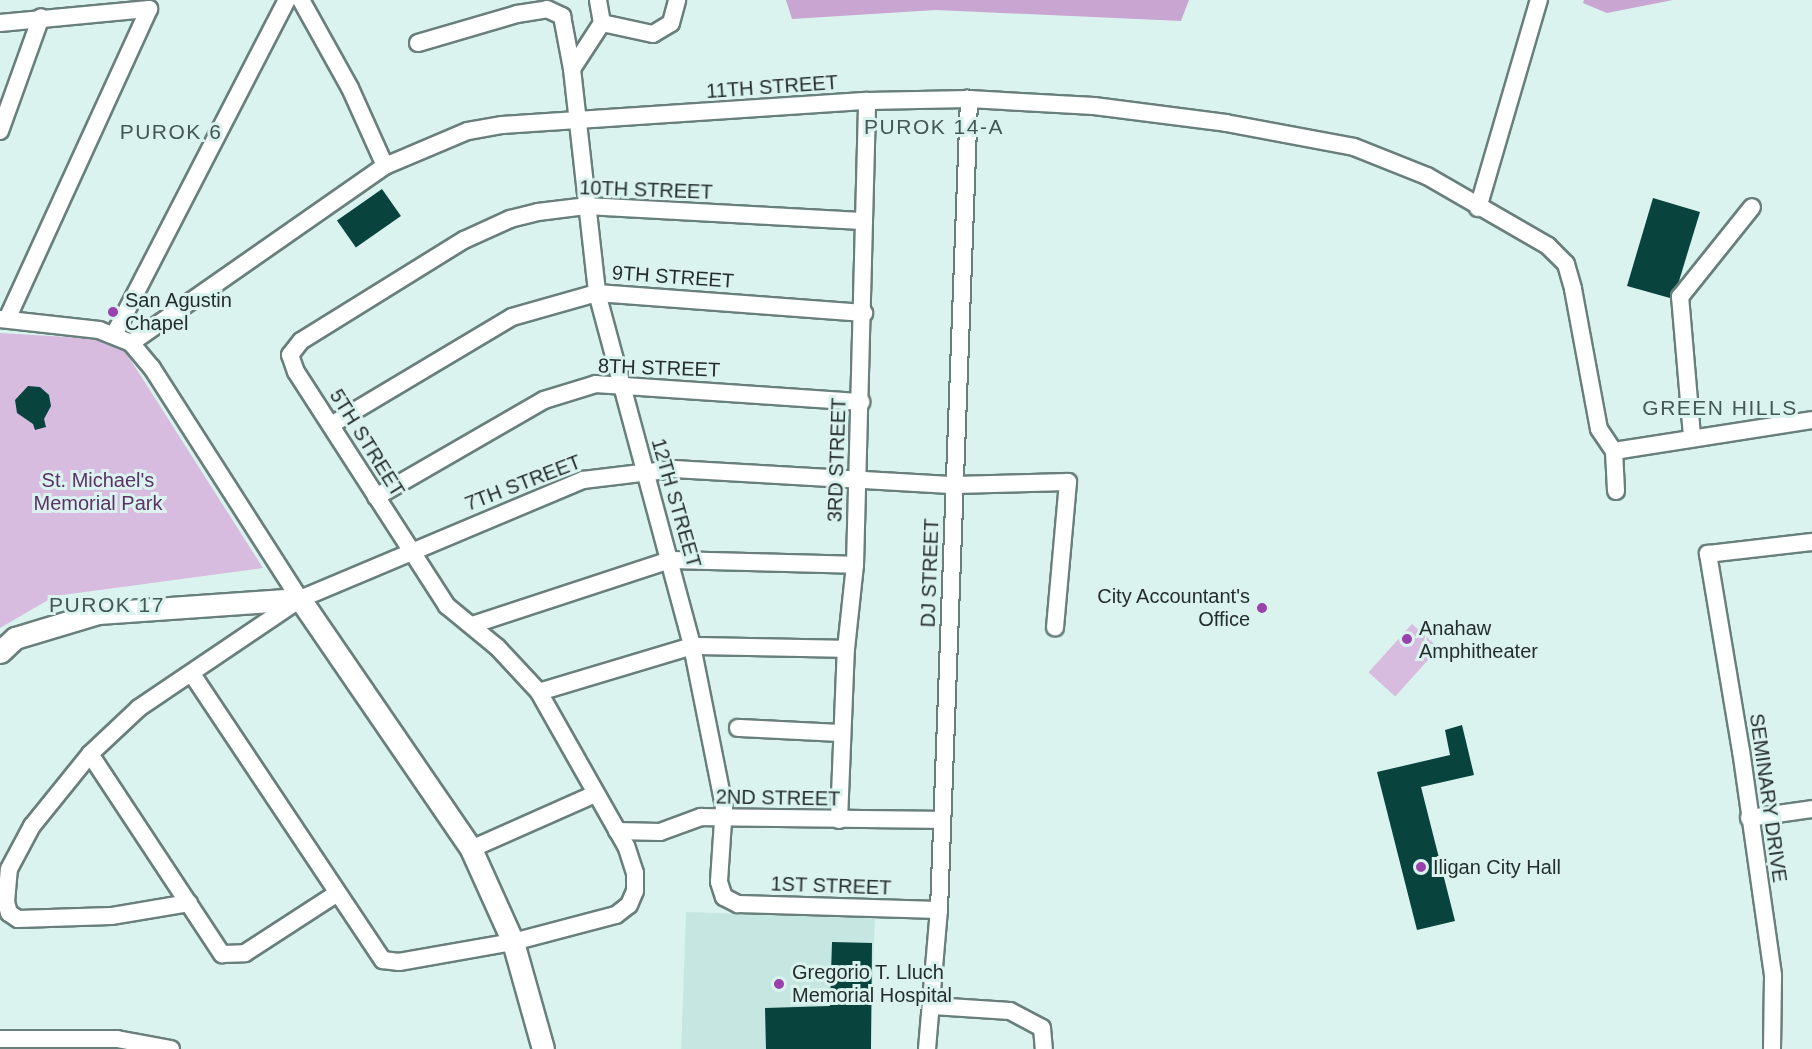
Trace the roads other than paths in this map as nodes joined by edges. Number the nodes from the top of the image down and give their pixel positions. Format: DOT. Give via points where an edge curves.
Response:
graph roads {
  1 [pos="287,0"];
  2 [pos="301,0"];
  3 [pos="598,0"];
  4 [pos="677,0"];
  5 [pos="1539,0"];
  6 [pos="515,7"];
  7 [pos="40,17"];
  8 [pos="0,23"];
  9 [pos="602,23"];
  10 [pos="418,43"];
  11 [pos="572,69"];
  12 [pos="969,99"];
  13 [pos="867,101"];
  14 [pos="578,121"];
  15 [pos="0,131"];
  16 [pos="385,166"];
  17 [pos="586,206"];
  18 [pos="1752,207"];
  19 [pos="1478,208"];
  20 [pos="862,221"];
  21 [pos="597,293"];
  22 [pos="864,313"];
  23 [pos="4,319"];
  24 [pos="115,333"];
  25 [pos="132,343"];
  26 [pos="290,355"];
  27 [pos="622,383"];
  28 [pos="861,402"];
  29 [pos="1812,420"];
  30 [pos="331,425"];
  31 [pos="1692,436"];
  32 [pos="1614,451"];
  33 [pos="643,470"];
  34 [pos="858,477"];
  35 [pos="955,485"];
  36 [pos="1616,491"];
  37 [pos="376,497"];
  38 [pos="1812,542"];
  39 [pos="410,552"];
  40 [pos="670,560"];
  41 [pos="855,565"];
  42 [pos="300,599"];
  43 [pos="472,625"];
  44 [pos="1055,627"];
  45 [pos="692,646"];
  46 [pos="846,649"];
  47 [pos="0,651"];
  48 [pos="192,674"];
  49 [pos="538,692"];
  50 [pos="738,728"];
  51 [pos="842,733"];
  52 [pos="90,754"];
  53 [pos="595,794"];
  54 [pos="1812,809"];
  55 [pos="725,817"];
  56 [pos="1749,818"];
  57 [pos="839,820"];
  58 [pos="941,820"];
  59 [pos="617,831"];
  60 [pos="471,849"];
  61 [pos="336,894"];
  62 [pos="724,897"];
  63 [pos="189,903"];
  64 [pos="939,910"];
  65 [pos="513,942"];
  66 [pos="933,1006"];
  67 [pos="0,1039"];
  68 [pos="171,1049"];
  69 [pos="543,1049"];
  70 [pos="927,1049"];
  71 [pos="1044,1049"];
  72 [pos="1772,1049"];
  1 -- 24 [label="street"];
  2 -- 16 [label="street" via="350,88"];
  3 -- 9 [label="street"];
  4 -- 9 [label="street" via="671,23 653,34"];
  5 -- 19 [label="street"];
  6 -- 10 [label="street"];
  6 -- 11 [label="street, 12TH STREET" via="547,9 562,16"];
  7 -- 8 [label="street"];
  7 -- 15 [label="street"];
  7 -- 23 [label="street" via="149,9"];
  9 -- 11 [label="street"];
  11 -- 14 [label="street, 12TH STREET"];
  12 -- 13 [label="street, 11TH STREET"];
  12 -- 19 [label="street, 11TH STREET" via="1127,110 1226,123 1342,145 1426,176"];
  12 -- 35 [label="street, DJ STREET"];
  13 -- 14 [label="street, 11TH STREET"];
  13 -- 20 [label="street, 3RD STREET"];
  14 -- 16 [label="street, 11TH STREET" via="468,131"];
  14 -- 17 [label="street, 12TH STREET"];
  16 -- 25 [label="street, 11TH STREET"];
  17 -- 20 [label="street, 10TH STREET"];
  17 -- 21 [label="street, 12TH STREET"];
  17 -- 26 [label="street, 10TH STREET" via="537,212 484,229 301,341"];
  18 -- 31 [label="street" via="1680,297"];
  19 -- 32 [label="street, 11TH STREET" via="1548,246 1566,264 1599,429"];
  20 -- 22 [label="street, 3RD STREET"];
  21 -- 22 [label="street, 9TH STREET"];
  21 -- 27 [label="street, 12TH STREET"];
  21 -- 30 [label="street, 9TH STREET" via="512,317"];
  22 -- 28 [label="street, 3RD STREET"];
  23 -- 24 [label="street"];
  24 -- 25 [label="street"];
  25 -- 42 [label="street" via="152,368"];
  26 -- 30 [label="street, 5TH STREET" via="296,372"];
  27 -- 28 [label="street, 8TH STREET"];
  27 -- 33 [label="street, 12TH STREET"];
  27 -- 37 [label="street, 8TH STREET" via="570,389 544,400"];
  28 -- 34 [label="street, 3RD STREET"];
  29 -- 31 [label="street"];
  30 -- 37 [label="street, 5TH STREET"];
  31 -- 32 [label="street"];
  32 -- 36 [label="street"];
  33 -- 34 [label="street, 7TH STREET"];
  33 -- 39 [label="street, 7TH STREET" via="584,480"];
  33 -- 40 [label="street, 12TH STREET"];
  34 -- 35 [label="street, 7TH STREET"];
  34 -- 41 [label="street, 3RD STREET"];
  35 -- 44 [label="street, 7TH STREET" via="1068,482"];
  35 -- 58 [label="street, DJ STREET"];
  37 -- 39 [label="street, 5TH STREET"];
  38 -- 56 [label="street, SEMINARY DRIVE" via="1708,554 1742,751"];
  39 -- 42 [label="street, 7TH STREET"];
  39 -- 43 [label="street, 5TH STREET" via="447,606"];
  40 -- 41 [label="street"];
  40 -- 43 [label="street"];
  40 -- 45 [label="street, 12TH STREET"];
  41 -- 46 [label="street, 3RD STREET"];
  42 -- 47 [label="main road" via="98,613 15,638"];
  42 -- 48 [label="street, 7TH STREET"];
  42 -- 60 [label="main road"];
  43 -- 49 [label="street, 5TH STREET" via="519,668"];
  45 -- 46 [label="street"];
  45 -- 49 [label="street"];
  45 -- 55 [label="street, 12TH STREET"];
  46 -- 51 [label="street, 3RD STREET"];
  48 -- 52 [label="street, 7TH STREET" via="139,708"];
  48 -- 61 [label="street"];
  49 -- 53 [label="street, 5TH STREET"];
  50 -- 51 [label="street"];
  51 -- 57 [label="street, 3RD STREET"];
  52 -- 63 [label="street"];
  52 -- 63 [label="street, 7TH STREET" via="32,826 9,869 9,914 18,919 111,916"];
  53 -- 59 [label="street, 5TH STREET"];
  53 -- 60 [label="street"];
  54 -- 56 [label="street"];
  55 -- 57 [label="street, 2ND STREET"];
  55 -- 59 [label="street, 2ND STREET" via="701,818 660,832"];
  55 -- 62 [label="street, 12TH STREET" via="719,882"];
  56 -- 72 [label="street, SEMINARY DRIVE" via="1773,975"];
  57 -- 58 [label="street, 2ND STREET"];
  58 -- 64 [label="street, DJ STREET"];
  59 -- 65 [label="street, 5TH STREET" via="635,873 630,905 616,915"];
  60 -- 65 [label="main road"];
  61 -- 63 [label="street" via="236,957 218,949"];
  61 -- 65 [label="street, 5TH STREET" via="383,960 399,962"];
  62 -- 64 [label="street, 1ST STREET" via="738,904"];
  64 -- 66 [label="street, DJ STREET"];
  65 -- 69 [label="main road"];
  66 -- 70 [label="street, DJ STREET"];
  66 -- 71 [label="street" via="1010,1011 1042,1028"];
  67 -- 68 [label="street" via="117,1039"];
}
